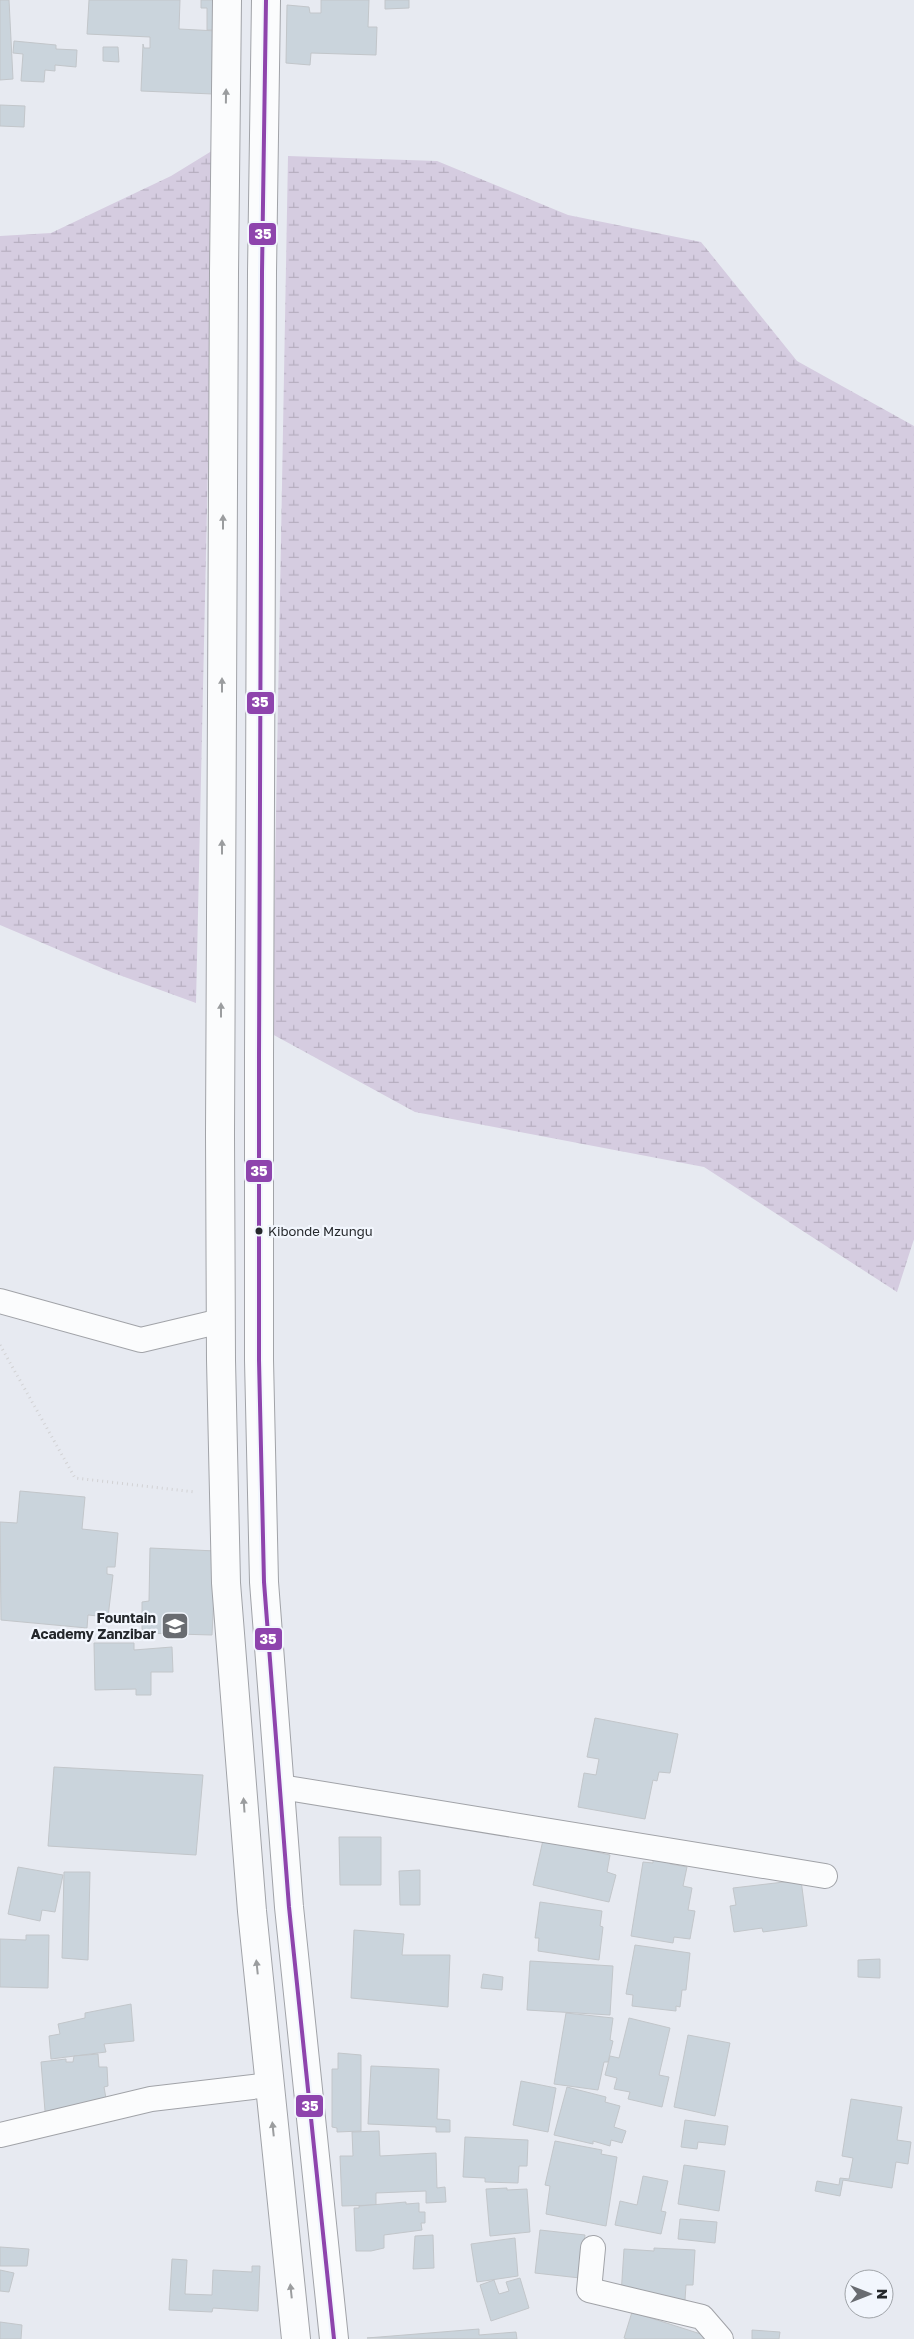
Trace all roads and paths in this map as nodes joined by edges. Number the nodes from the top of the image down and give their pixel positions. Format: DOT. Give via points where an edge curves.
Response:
graph roads {
  1 [pos="227,0"];
  2 [pos="266,0"];
  3 [pos="0,1300"];
  4 [pos="221,1321"];
  5 [pos="0,1345"];
  6 [pos="224,1495"];
  7 [pos="281,1787"];
  8 [pos="825,1876"];
  9 [pos="268,2085"];
  10 [pos="0,2135"];
  11 [pos="593,2248"];
  12 [pos="296,2339"];
  13 [pos="334,2339"];
  14 [pos="721,2339"];
  4 -- 1 [label="main road, one-way"];
  2 -- 7 [label="main road" via="259,1360 264,1582"];
  3 -- 4 [label="street" via="140,1340"];
  4 -- 6 [label="main road"];
  5 -- 6 [label="path" via="75,1478"];
  9 -- 6 [label="main road, one-way" via="226,1583"];
  7 -- 8 [label="street"];
  7 -- 13 [label="main road" via="289,1907"];
  9 -- 10 [label="street" via="151,2099"];
  12 -- 9 [label="main road, one-way"];
  11 -- 14 [label="street" via="589,2290 702,2318"];
}
